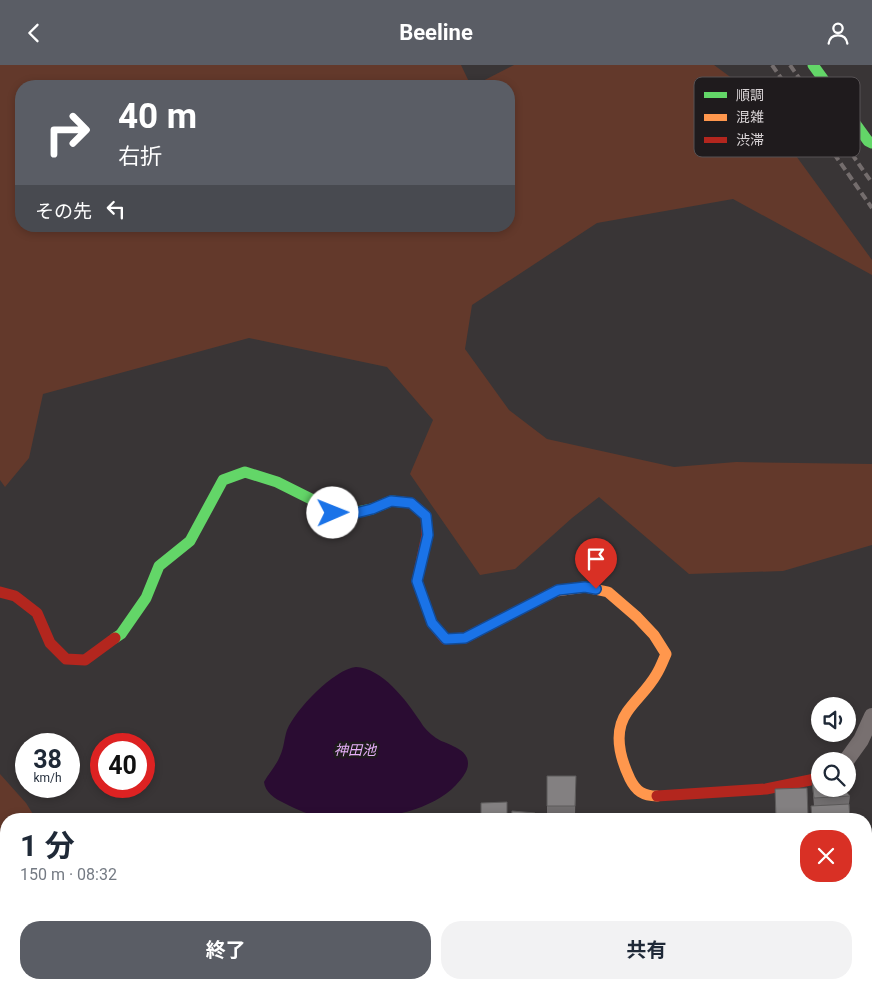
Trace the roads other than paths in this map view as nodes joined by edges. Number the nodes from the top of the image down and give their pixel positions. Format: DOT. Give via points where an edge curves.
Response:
graph roads {
  1 [pos="813,65"];
  2 [pos="821,77"];
  3 [pos="860,130"];
  4 [pos="872,143"];
  5 [pos="0,592"];
  6 [pos="872,716"];
  7 [pos="852,752"];
  8 [pos="811,780"];
  1 -- 2 [label="street"];
  3 -- 4 [label="street"];
  5 -- 8 [label="street" via="15,596 37,613 50,643 66,659 85,660 121,634 146,598 159,566 190,541 223,480 245,472 277,482 333,513 348,515 391,501 411,503 426,516 428,535 417,581 432,623 446,639 465,638 558,590 585,587 608,592 654,635 666,654 656,676 626,713 619,730 620,757 640,793 650,796 766,789"];
  6 -- 7 [label="street"];
}
